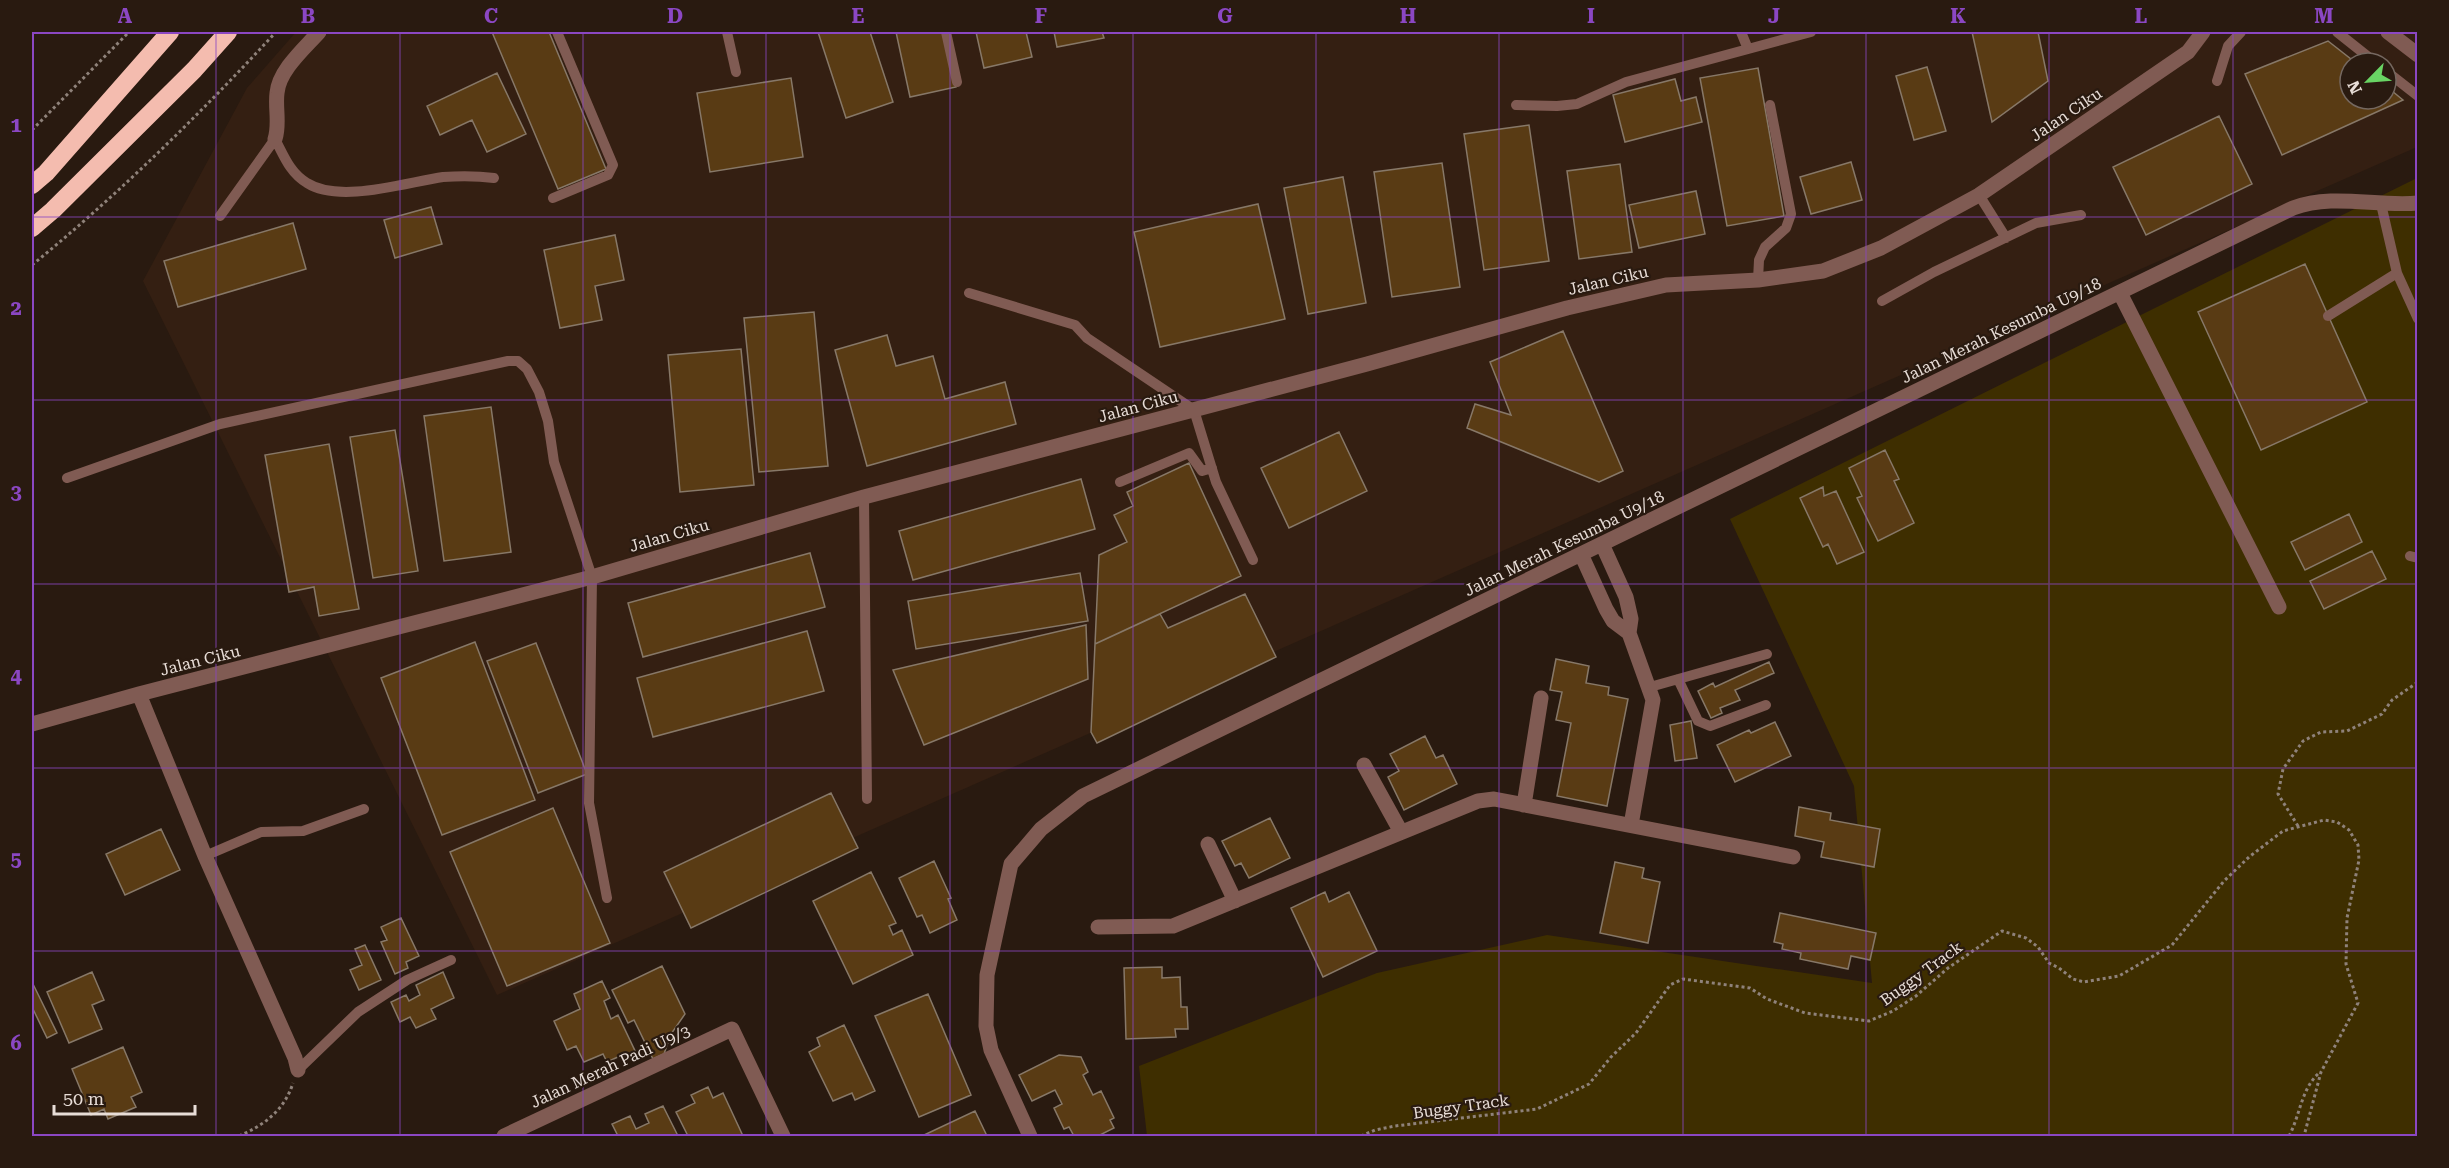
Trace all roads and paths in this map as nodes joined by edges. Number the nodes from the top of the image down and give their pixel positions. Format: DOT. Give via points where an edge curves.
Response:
graph roads {
  1 [pos="129,32"];
  2 [pos="170,32"];
  3 [pos="228,32"];
  4 [pos="276,32"];
  5 [pos="319,32"];
  6 [pos="557,32"];
  7 [pos="727,32"];
  8 [pos="945,32"];
  9 [pos="1741,32"];
  10 [pos="1811,32"];
  11 [pos="2203,32"];
  12 [pos="2241,32"];
  13 [pos="2337,32"];
  14 [pos="2388,32"];
  15 [pos="1748,49"];
  16 [pos="2361,51"];
  17 [pos="2418,55"];
  18 [pos="736,72"];
  19 [pos="2398,80"];
  20 [pos="2217,81"];
  21 [pos="957,82"];
  22 [pos="2418,96"];
  23 [pos="1516,105"];
  24 [pos="1770,105"];
  25 [pos="32,130"];
  26 [pos="275,139"];
  27 [pos="494,178"];
  28 [pos="32,185"];
  29 [pos="1979,195"];
  30 [pos="553,198"];
  31 [pos="2418,203"];
  32 [pos="2381,204"];
  33 [pos="2081,215"];
  34 [pos="220,216"];
  35 [pos="32,228"];
  36 [pos="2006,238"];
  37 [pos="32,265"];
  38 [pos="2397,273"];
  39 [pos="1758,280"];
  40 [pos="969,293"];
  41 [pos="2120,293"];
  42 [pos="1882,301"];
  43 [pos="2328,316"];
  44 [pos="2418,319"];
  45 [pos="1194,410"];
  46 [pos="1212,468"];
  47 [pos="67,478"];
  48 [pos="1120,482"];
  49 [pos="864,497"];
  50 [pos="1602,544"];
  51 [pos="1581,554"];
  52 [pos="1253,560"];
  53 [pos="592,577"];
  54 [pos="2279,607"];
  55 [pos="1629,633"];
  56 [pos="1767,654"];
  57 [pos="1678,679"];
  58 [pos="2418,682"];
  59 [pos="1650,687"];
  60 [pos="139,694"];
  61 [pos="1541,698"];
  62 [pos="1766,705"];
  63 [pos="32,724"];
  64 [pos="1364,765"];
  65 [pos="867,799"];
  66 [pos="1524,805"];
  67 [pos="364,809"];
  68 [pos="1631,825"];
  69 [pos="2298,826"];
  70 [pos="1401,832"];
  71 [pos="1208,844"];
  72 [pos="205,856"];
  73 [pos="1793,857"];
  74 [pos="607,898"];
  75 [pos="1235,901"];
  76 [pos="1098,927"];
  77 [pos="451,960"];
  78 [pos="298,1070"];
  79 [pos="2321,1072"];
  80 [pos="239,1137"];
  81 [pos="504,1137"];
  82 [pos="783,1137"];
  83 [pos="1030,1137"];
  84 [pos="1361,1137"];
  85 [pos="2289,1137"];
  86 [pos="2304,1137"];
  1 -- 25 [label="path"];
  2 -- 28 [label="highway"];
  3 -- 35 [label="highway"];
  4 -- 37 [label="path" via="87,221"];
  5 -- 26 [label="street" via="286,70 277,89"];
  6 -- 30 [label="lane" via="613,165 608,176"];
  7 -- 18 [label="lane"];
  8 -- 21 [label="lane"];
  9 -- 15 [label="lane"];
  10 -- 15 [label="lane"];
  11 -- 29 [label="street, Jalan Ciku" via="2188,52"];
  12 -- 20 [label="lane" via="2228,46"];
  13 -- 16 [label="lane"];
  14 -- 17 [label="street"];
  15 -- 23 [label="lane" via="1626,81 1577,104"];
  19 -- 22 [label="lane"];
  24 -- 39 [label="lane" via="1791,214 1786,228 1765,247 1759,260"];
  26 -- 27 [label="lane" via="290,169 306,183 327,190 360,190 445,177"];
  26 -- 34 [label="lane"];
  29 -- 36 [label="lane"];
  29 -- 39 [label="street, Jalan Ciku" via="1881,248 1822,271"];
  31 -- 32 [label="street, Jalan Merah Kesumba U9/18"];
  32 -- 38 [label="lane"];
  32 -- 41 [label="street, Jalan Merah Kesumba U9/18" via="2306,204"];
  33 -- 36 [label="lane" via="2036,223"];
  36 -- 42 [label="lane"];
  38 -- 43 [label="lane"];
  38 -- 44 [label="lane"];
  39 -- 45 [label="street, Jalan Ciku" via="1666,285 1578,305"];
  40 -- 45 [label="lane" via="1075,325 1087,338"];
  41 -- 50 [label="street, Jalan Merah Kesumba U9/18"];
  41 -- 54 [label="street"];
  45 -- 46 [label="lane"];
  45 -- 49 [label="street, Jalan Ciku"];
  46 -- 48 [label="lane" via="1202,471 1189,453"];
  46 -- 52 [label="lane"];
  47 -- 53 [label="lane" via="220,424 518,361 527,369 539,393 555,462"];
  49 -- 53 [label="street, Jalan Ciku"];
  49 -- 65 [label="lane"];
  50 -- 51 [label="street, Jalan Merah Kesumba U9/18"];
  50 -- 55 [label="street" via="1626,597 1631,619"];
  51 -- 55 [label="street" via="1613,621"];
  51 -- 83 [label="street, Jalan Merah Kesumba U9/18" via="1083,796 1041,829 1011,864 987,975 986,1026 991,1050"];
  53 -- 60 [label="street, Jalan Ciku"];
  53 -- 74 [label="lane" via="589,803"];
  55 -- 59 [label="street"];
  56 -- 57 [label="lane"];
  57 -- 59 [label="lane"];
  57 -- 62 [label="lane" via="1698,721 1710,726"];
  58 -- 69 [label="path" via="2392,700 2382,714 2347,731 2321,732 2302,741 2283,769 2278,794"];
  59 -- 68 [label="street" via="1653,700"];
  60 -- 63 [label="street, Jalan Ciku"];
  60 -- 72 [label="street"];
  61 -- 66 [label="street"];
  64 -- 70 [label="street"];
  66 -- 68 [label="street"];
  66 -- 70 [label="street" via="1494,799 1478,801"];
  67 -- 72 [label="lane" via="303,831 261,832"];
  68 -- 73 [label="street"];
  69 -- 79 [label="path, Buggy Track" via="2324,820 2337,822 2349,830 2358,845 2359,860 2347,918 2346,964 2358,1003"];
  69 -- 84 [label="path, Buggy Track" via="2283,831 2249,857 2224,881 2172,945 2119,976 2084,982 2073,979 2049,963 2026,938 2002,931 1903,1005 1869,1021 1805,1013 1750,988 1683,979 1670,985 1636,1033 1589,1084 1562,1098 1538,1109 1395,1126"];
  70 -- 75 [label="street"];
  71 -- 75 [label="street"];
  72 -- 78 [label="street"];
  75 -- 76 [label="street" via="1173,927"];
  77 -- 78 [label="lane" via="407,980 358,1012"];
  78 -- 80 [label="path" via="290,1093 273,1117"];
  79 -- 85 [label="path, Buggy Track" via="2305,1092"];
  79 -- 86 [label="path, Buggy Track"];
  81 -- 82 [label="street, Jalan Merah Padi U9/3" via="732,1029"];
}
